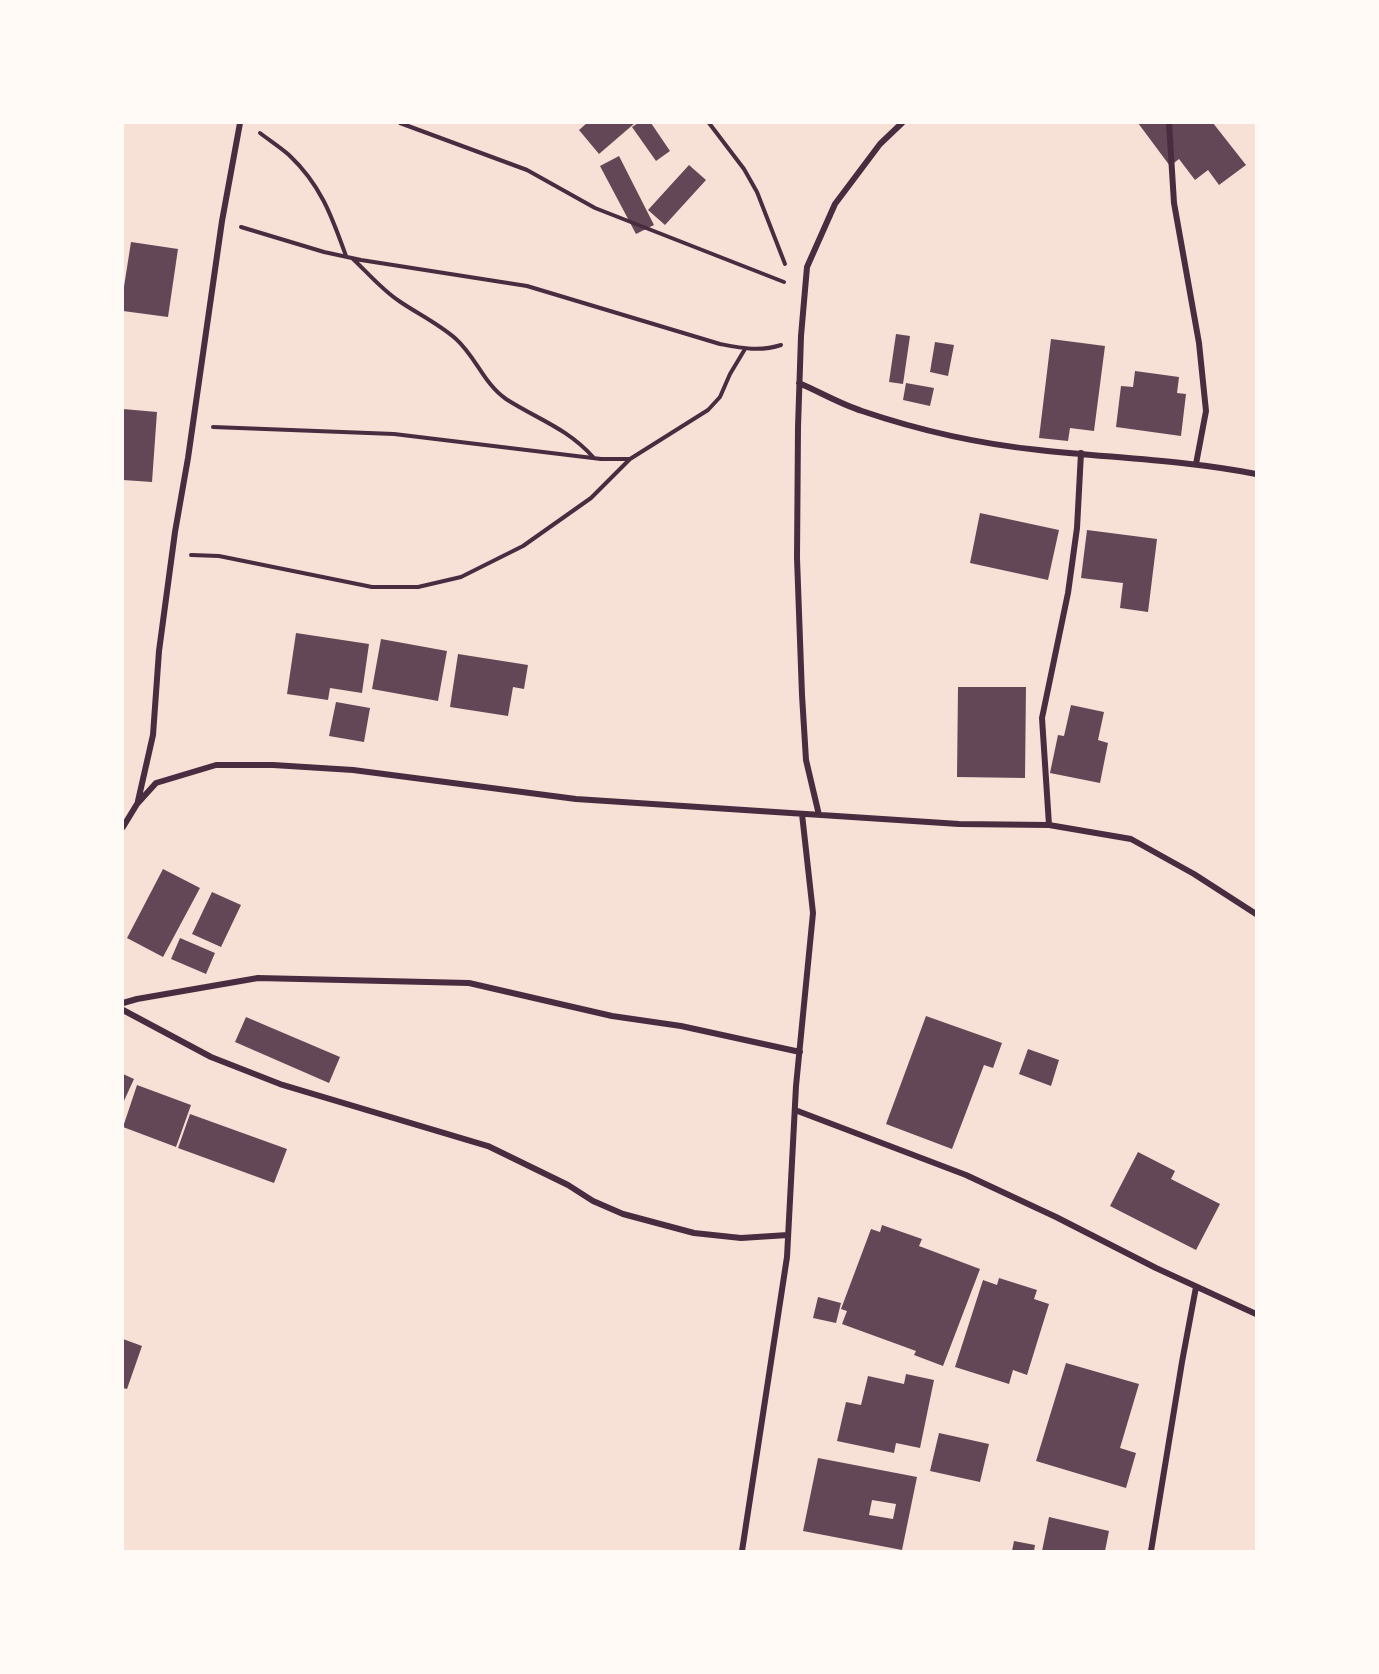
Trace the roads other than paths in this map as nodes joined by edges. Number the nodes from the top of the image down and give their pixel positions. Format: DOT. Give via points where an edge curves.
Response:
graph roads {
  1 [pos="240,123"];
  2 [pos="902,123"];
  3 [pos="1169,123"];
  4 [pos="800,383"];
  5 [pos="1080,453"];
  6 [pos="1196,464"];
  7 [pos="1256,474"];
  8 [pos="137,804"];
  9 [pos="802,814"];
  10 [pos="819,815"];
  11 [pos="1049,825"];
  12 [pos="123,827"];
  13 [pos="1256,914"];
  14 [pos="123,1004"];
  15 [pos="123,1010"];
  16 [pos="800,1052"];
  17 [pos="795,1110"];
  18 [pos="788,1235"];
  19 [pos="1196,1287"];
  20 [pos="1256,1314"];
  21 [pos="742,1551"];
  22 [pos="1151,1551"];
  1 -- 8 [label="street" via="172,554 153,735"];
  2 -- 4 [label="street" via="880,144 835,204 807,267"];
  3 -- 6 [label="street" via="1174,203 1199,343 1206,411"];
  4 -- 5 [label="street" via="860,411 923,429 1038,450"];
  4 -- 10 [label="street" via="797,558 802,695 806,760"];
  5 -- 6 [label="street"];
  5 -- 11 [label="street" via="1077,528 1068,593 1042,718"];
  6 -- 7 [label="street"];
  8 -- 9 [label="street" via="156,783 216,765 273,765 576,799"];
  8 -- 12 [label="street"];
  9 -- 10 [label="street"];
  9 -- 16 [label="street" via="813,913"];
  10 -- 11 [label="street"];
  11 -- 13 [label="street" via="1131,839"];
  14 -- 16 [label="street" via="258,978 469,982 612,1016 681,1026"];
  15 -- 18 [label="street" via="211,1058 280,1084 488,1146 624,1214 694,1233 741,1238"];
  16 -- 17 [label="street"];
  17 -- 18 [label="street"];
  17 -- 19 [label="street" via="966,1175"];
  18 -- 21 [label="street"];
  19 -- 20 [label="street"];
  19 -- 22 [label="street"];
}
